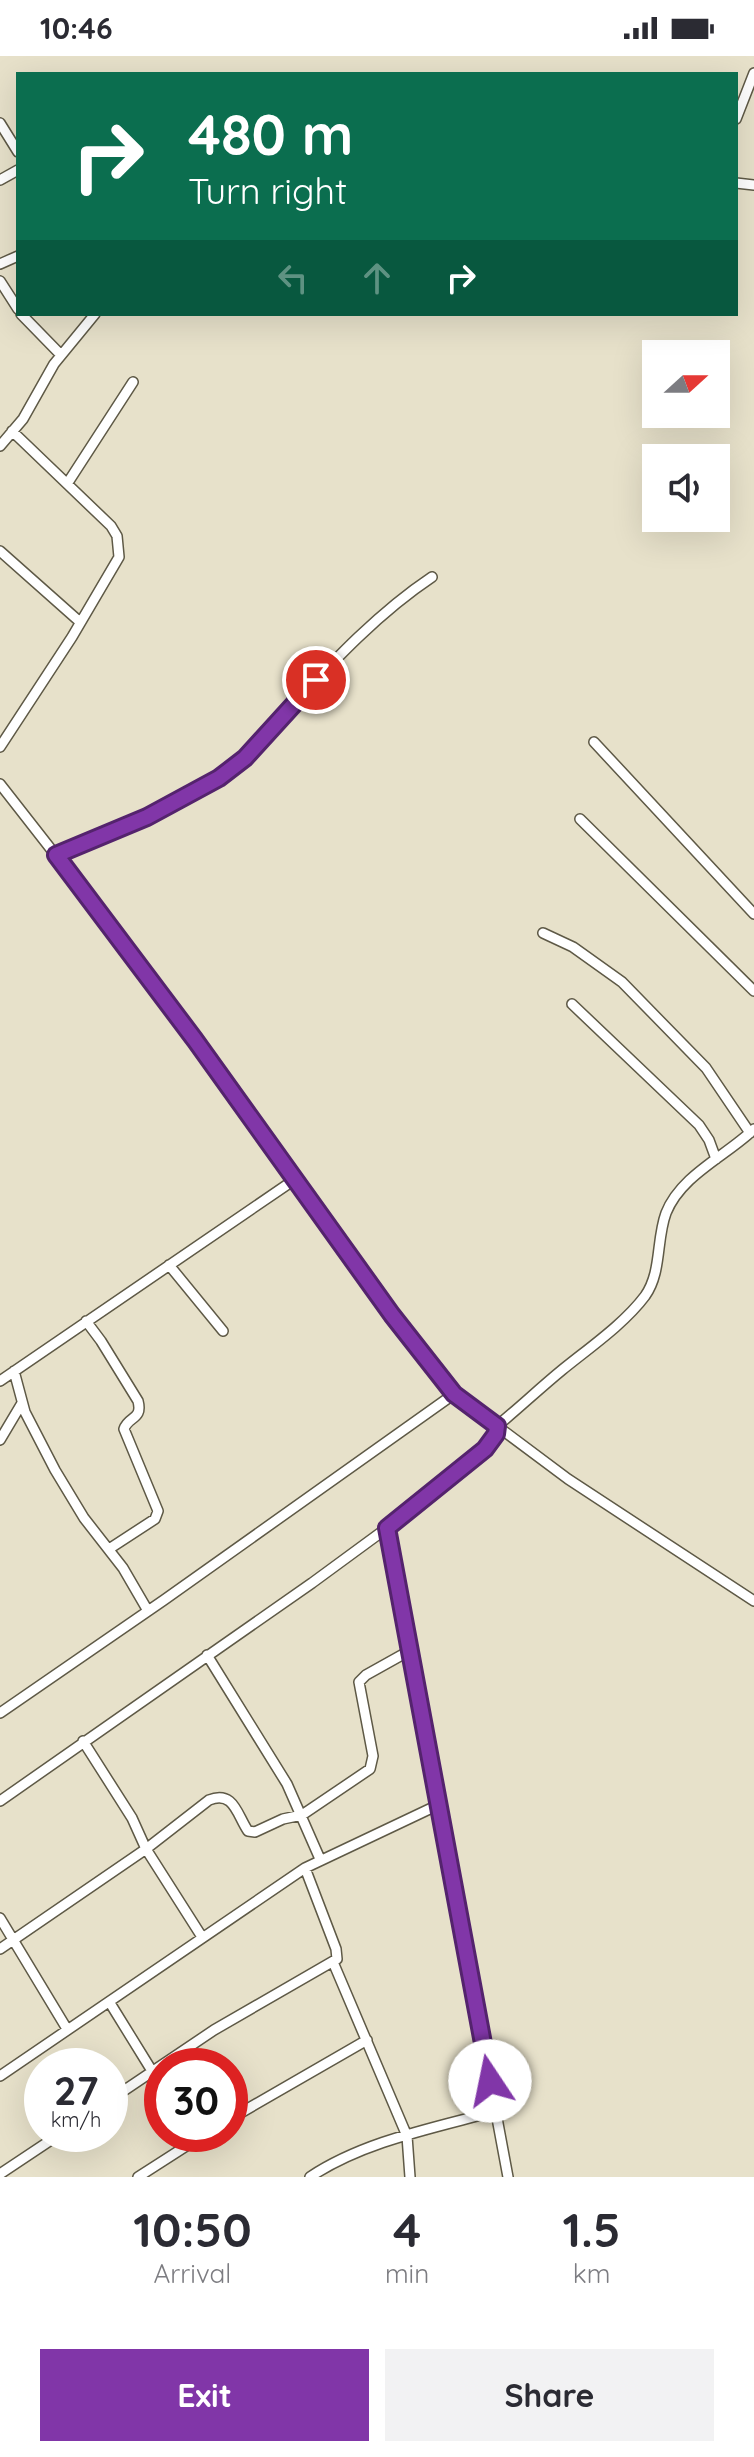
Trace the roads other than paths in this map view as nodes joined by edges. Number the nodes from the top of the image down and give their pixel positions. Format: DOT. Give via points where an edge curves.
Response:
graph roads {
  1 [pos="754,73"];
  2 [pos="738,114"];
  3 [pos="0,123"];
  4 [pos="16,149"];
  5 [pos="0,281"];
  6 [pos="16,306"];
  7 [pos="24,316"];
  8 [pos="93,316"];
  9 [pos="61,355"];
  10 [pos="133,382"];
  11 [pos="7,432"];
  12 [pos="0,446"];
  13 [pos="67,484"];
  14 [pos="0,551"];
  15 [pos="432,577"];
  16 [pos="80,622"];
  17 [pos="594,742"];
  18 [pos="0,747"];
  19 [pos="0,784"];
  20 [pos="580,819"];
  21 [pos="56,855"];
  22 [pos="754,914"];
  23 [pos="543,933"];
  24 [pos="754,991"];
  25 [pos="572,1004"];
  26 [pos="752,1131"];
  27 [pos="716,1159"];
  28 [pos="294,1180"];
  29 [pos="169,1265"];
  30 [pos="86,1321"];
  31 [pos="223,1331"];
  32 [pos="14,1371"];
  33 [pos="0,1381"];
  34 [pos="454,1394"];
  35 [pos="22,1403"];
  36 [pos="497,1426"];
  37 [pos="0,1440"];
  38 [pos="387,1528"];
  39 [pos="109,1549"];
  40 [pos="754,1601"];
  41 [pos="148,1611"];
  42 [pos="409,1651"];
  43 [pos="207,1655"];
  44 [pos="0,1713"];
  45 [pos="83,1741"];
  46 [pos="0,1801"];
  47 [pos="438,1805"];
  48 [pos="302,1815"];
  49 [pos="146,1849"];
  50 [pos="320,1859"];
  51 [pos="305,1868"];
  52 [pos="0,1918"];
  53 [pos="202,1937"];
  54 [pos="12,1940"];
  55 [pos="0,1949"];
  56 [pos="333,1962"];
  57 [pos="110,2003"];
  58 [pos="67,2029"];
  59 [pos="367,2040"];
  60 [pos="187,2048"];
  61 [pos="144,2058"];
  62 [pos="0,2076"];
  63 [pos="248,2109"];
  64 [pos="496,2111"];
  65 [pos="407,2136"];
  66 [pos="33,2152"];
  67 [pos="177,2152"];
  68 [pos="0,2174"];
  69 [pos="138,2177"];
  70 [pos="310,2177"];
  71 [pos="410,2177"];
  72 [pos="508,2177"];
  1 -- 2 [label="street"];
  3 -- 4 [label="street"];
  5 -- 6 [label="street"];
  7 -- 9 [label="street"];
  8 -- 9 [label="street"];
  9 -- 11 [label="street" via="23,419"];
  10 -- 13 [label="street"];
  11 -- 12 [label="street"];
  11 -- 13 [label="street"];
  13 -- 16 [label="street" via="111,526 119,546 119,557"];
  14 -- 16 [label="street"];
  15 -- 21 [label="street" via="395,603 233,768 161,810"];
  16 -- 18 [label="street"];
  17 -- 22 [label="street"];
  19 -- 21 [label="street"];
  20 -- 24 [label="street"];
  21 -- 28 [label="street"];
  23 -- 26 [label="street" via="583,953 622,982 706,1068"];
  25 -- 27 [label="street" via="699,1125"];
  26 -- 27 [label="street"];
  27 -- 36 [label="street" via="679,1192 667,1211 655,1274 643,1298"];
  28 -- 29 [label="street"];
  28 -- 34 [label="street"];
  29 -- 30 [label="street"];
  29 -- 31 [label="street"];
  30 -- 32 [label="street"];
  30 -- 39 [label="street" via="138,1401 139,1412 124,1429 158,1513"];
  32 -- 33 [label="street"];
  32 -- 35 [label="street"];
  34 -- 36 [label="street"];
  34 -- 41 [label="street"];
  35 -- 37 [label="street"];
  35 -- 39 [label="street" via="73,1502"];
  36 -- 38 [label="street" via="485,1449"];
  36 -- 40 [label="street"];
  38 -- 42 [label="street"];
  38 -- 43 [label="street"];
  39 -- 41 [label="street"];
  41 -- 44 [label="street"];
  42 -- 47 [label="street"];
  42 -- 48 [label="street" via="359,1682 372,1766"];
  43 -- 45 [label="street"];
  43 -- 48 [label="street"];
  45 -- 46 [label="street"];
  45 -- 49 [label="street"];
  47 -- 50 [label="street"];
  47 -- 64 [label="street"];
  48 -- 49 [label="street" via="252,1833 229,1800 215,1797"];
  48 -- 50 [label="street"];
  49 -- 53 [label="street"];
  49 -- 54 [label="street"];
  50 -- 51 [label="street"];
  51 -- 53 [label="street"];
  51 -- 56 [label="street" via="336,1949"];
  52 -- 54 [label="street"];
  53 -- 57 [label="street"];
  54 -- 55 [label="street"];
  54 -- 58 [label="street"];
  56 -- 59 [label="street"];
  56 -- 60 [label="street"];
  57 -- 58 [label="street"];
  57 -- 61 [label="street"];
  58 -- 62 [label="street"];
  59 -- 63 [label="street"];
  59 -- 65 [label="street"];
  64 -- 65 [label="street"];
  64 -- 72 [label="street"];
  65 -- 70 [label="street"];
  65 -- 71 [label="street"];
  66 -- 68 [label="street"];
  67 -- 69 [label="street"];
}
